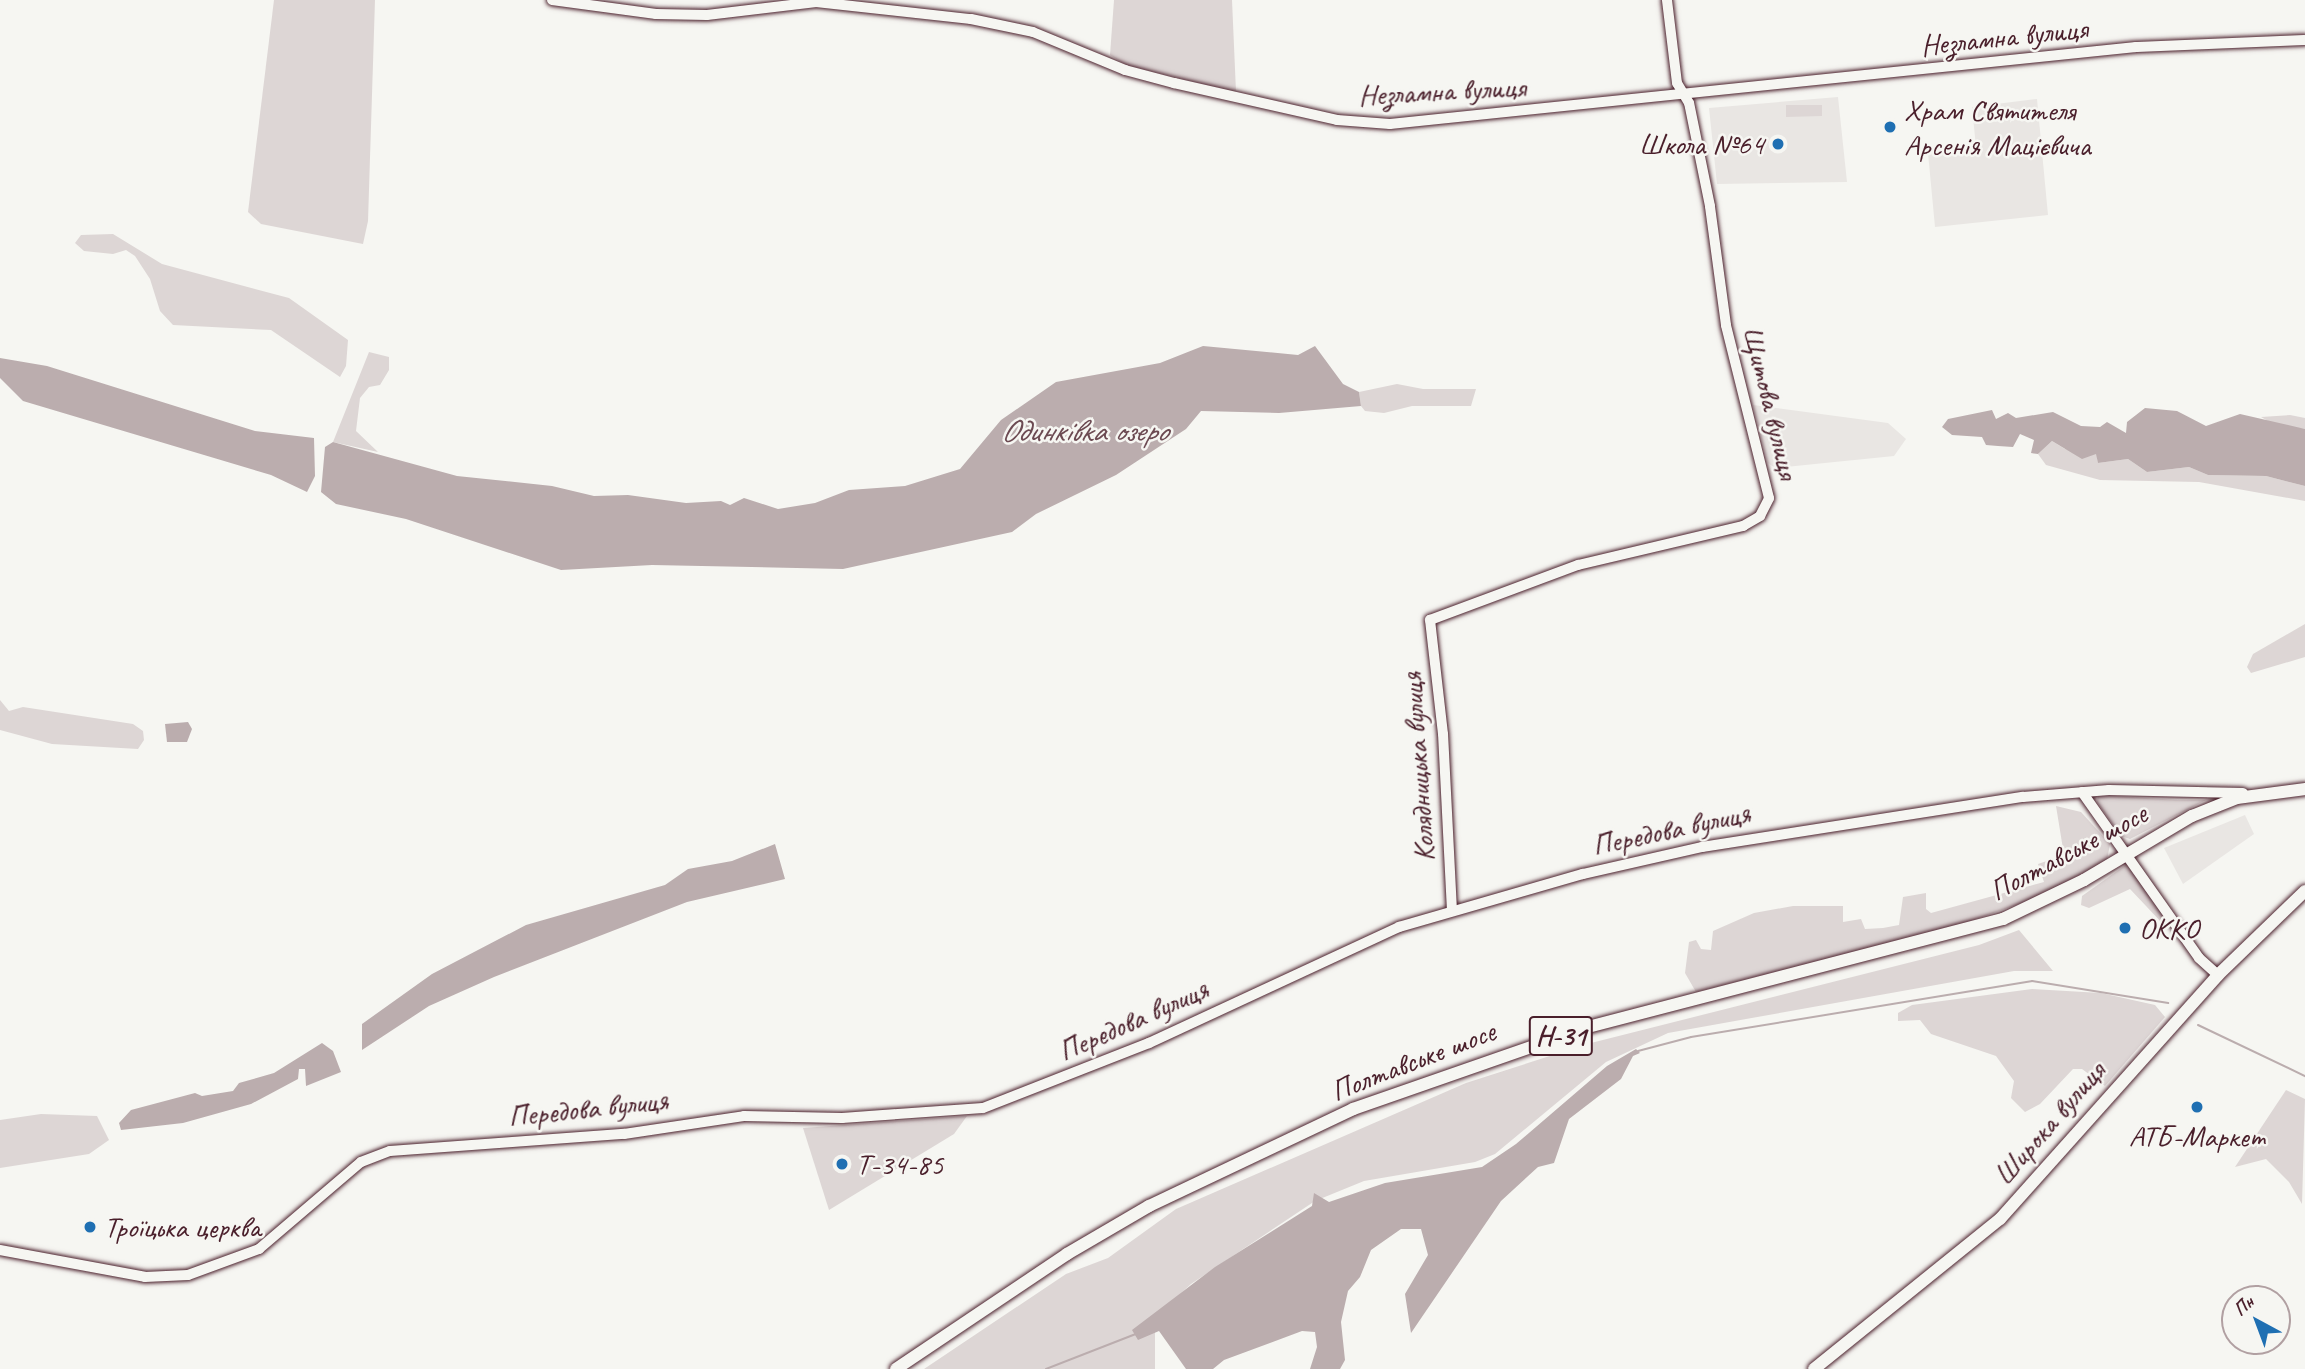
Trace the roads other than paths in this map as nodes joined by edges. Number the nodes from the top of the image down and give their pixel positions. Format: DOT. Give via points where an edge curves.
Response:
graph roads {
  1 [pos="552,0"];
  2 [pos="1667,0"];
  3 [pos="2305,40"];
  4 [pos="1684,94"];
  5 [pos="1430,620"];
  6 [pos="2305,789"];
  7 [pos="2082,792"];
  8 [pos="2263,793"];
  9 [pos="2126,854"];
  10 [pos="2305,891"];
  11 [pos="1452,911"];
  12 [pos="2218,975"];
  13 [pos="0,1250"];
  14 [pos="896,1369"];
  15 [pos="1814,1369"];
  1 -- 4 [label="street, Незламна вулиця" via="656,14 707,15 816,2 971,19 1033,32 1125,70 1337,120 1390,124"];
  2 -- 4 [label="street, Щитова вулиця" via="1677,83"];
  3 -- 4 [label="street, Незламна вулиця" via="2136,47"];
  4 -- 5 [label="street, Щитова вулиця" via="1710,206 1726,325 1763,466 1766,508 1743,526 1578,565"];
  5 -- 11 [label="street, Колядницька вулиця" via="1443,734"];
  6 -- 8 [label="main road, Передова вулиця / Н-31"];
  7 -- 8 [label="street, Передова вулиця"];
  7 -- 9 [label="street"];
  7 -- 11 [label="street, Передова вулиця" via="1702,847"];
  8 -- 9 [label="main road, Полтавське шосе / Н-31" via="2192,816"];
  9 -- 12 [label="street" via="2199,958"];
  9 -- 14 [label="main road, Полтавське шосе / Н-31" via="2003,919 1588,1027 1353,1110 1149,1206 1044,1269"];
  10 -- 12 [label="main road, Широка вулиця"];
  11 -- 13 [label="street, Передова вулиця" via="1337,953 1149,1043 983,1108 842,1118 744,1116 624,1135 390,1151 360,1162 259,1249 188,1275 145,1277"];
  12 -- 15 [label="main road, Широка вулиця" via="2000,1219"];
}
